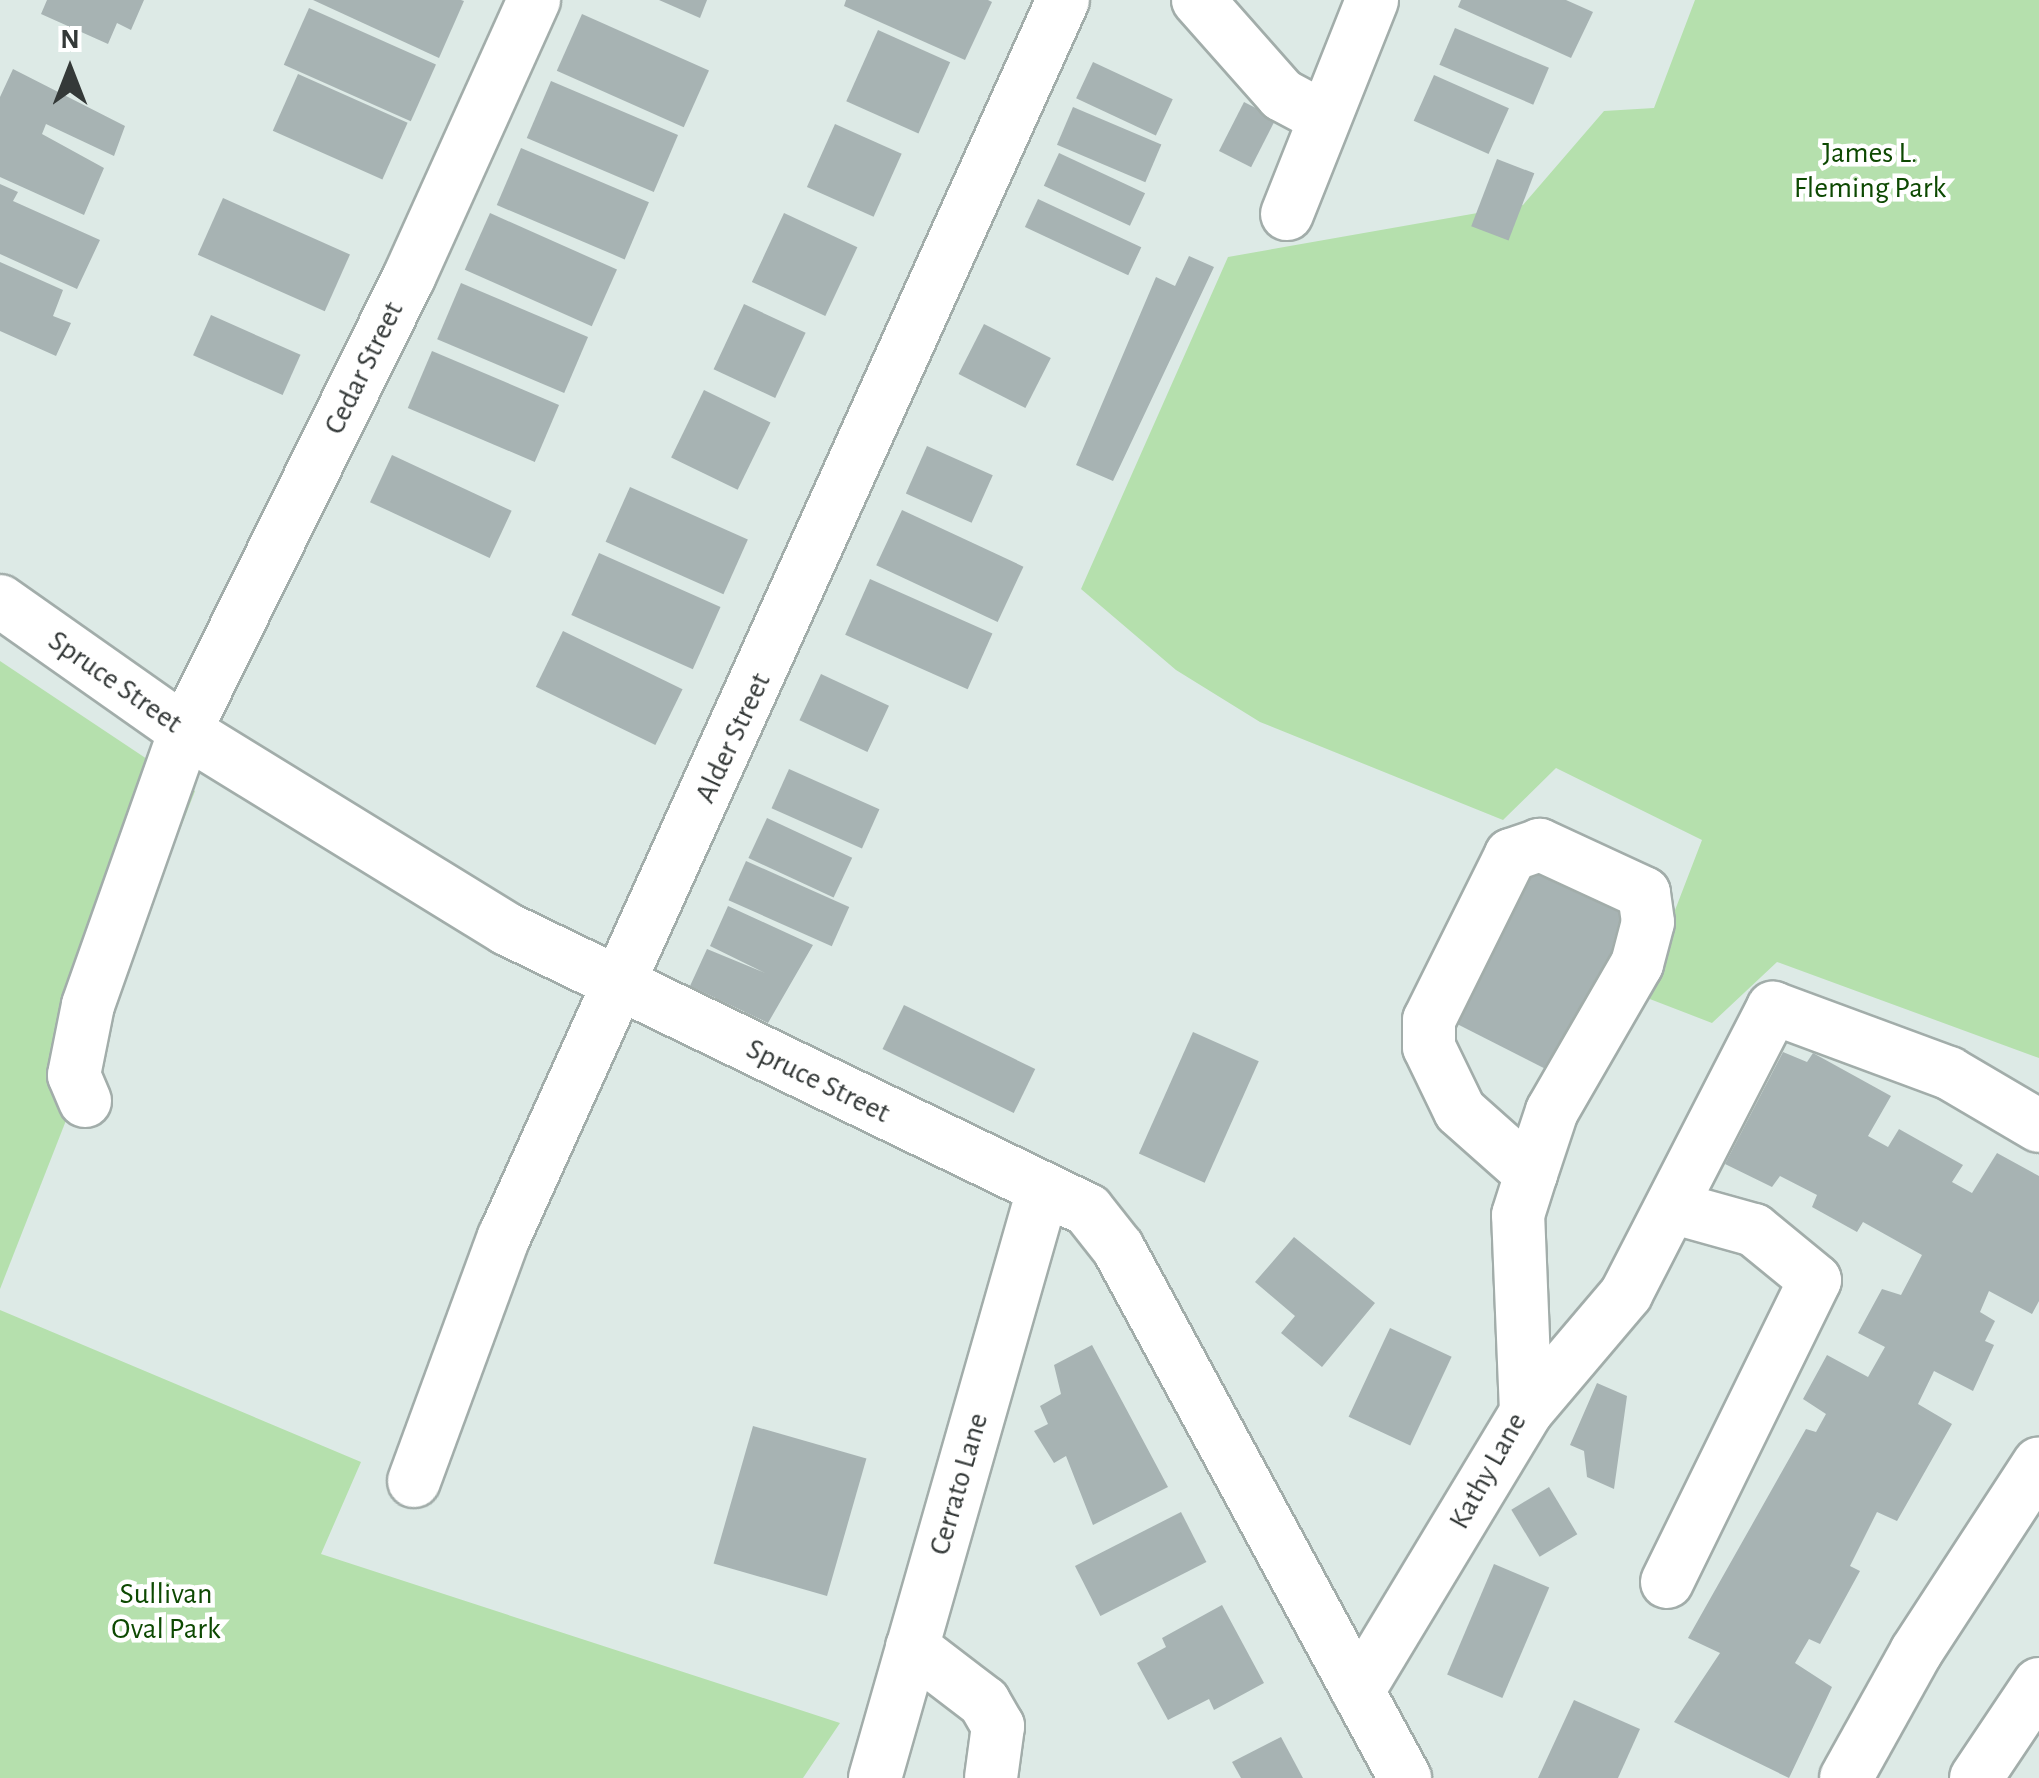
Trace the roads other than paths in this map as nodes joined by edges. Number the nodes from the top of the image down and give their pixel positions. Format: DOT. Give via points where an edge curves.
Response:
graph roads {
  1 [pos="534,0"];
  2 [pos="1063,0"];
  3 [pos="1198,0"];
  4 [pos="1372,0"];
  5 [pos="1323,117"];
  6 [pos="1287,214"];
  7 [pos="0,601"];
  8 [pos="185,731"];
  9 [pos="619,984"];
  10 [pos="85,1101"];
  11 [pos="2039,1126"];
  12 [pos="1531,1174"];
  13 [pos="1044,1190"];
  14 [pos="1675,1208"];
  15 [pos="1526,1412"];
  16 [pos="2039,1464"];
  17 [pos="414,1480"];
  18 [pos="1667,1582"];
  19 [pos="912,1647"];
  20 [pos="2039,1684"];
  21 [pos="1358,1691"];
  22 [pos="875,1778"];
  23 [pos="992,1778"];
  24 [pos="1405,1778"];
  25 [pos="1846,1778"];
  26 [pos="1976,1778"];
  1 -- 8 [label="street, Cedar Street" via="409,276"];
  2 -- 9 [label="street, Alder Street"];
  3 -- 5 [label="street" via="1282,95"];
  4 -- 5 [label="street"];
  5 -- 6 [label="street"];
  7 -- 8 [label="street, Spruce Street"];
  8 -- 9 [label="street, Spruce Street" via="507,929"];
  8 -- 10 [label="street, Cedar Street" via="88,1006 74,1075"];
  9 -- 13 [label="street, Spruce Street"];
  9 -- 17 [label="street, Alder Street" via="504,1236"];
  11 -- 14 [label="street" via="1948,1073 1773,1008"];
  12 -- 12 [label="street, Kathy Lane" via="1552,1111 1637,964 1648,922 1644,893 1540,845 1511,855 1429,1020 1429,1047 1460,1112"];
  12 -- 15 [label="street, Kathy Lane" via="1518,1214"];
  13 -- 19 [label="street, Cerrato Lane"];
  13 -- 21 [label="street, Spruce Street" via="1088,1210 1118,1248"];
  14 -- 15 [label="street" via="1626,1294"];
  14 -- 18 [label="street" via="1754,1230 1815,1280"];
  15 -- 21 [label="street, Kathy Lane"];
  16 -- 25 [label="street" via="1916,1652"];
  19 -- 22 [label="street, Cerrato Lane"];
  19 -- 23 [label="street" via="984,1702 998,1726"];
  20 -- 26 [label="street"];
  21 -- 24 [label="street, Spruce Street"];
}
